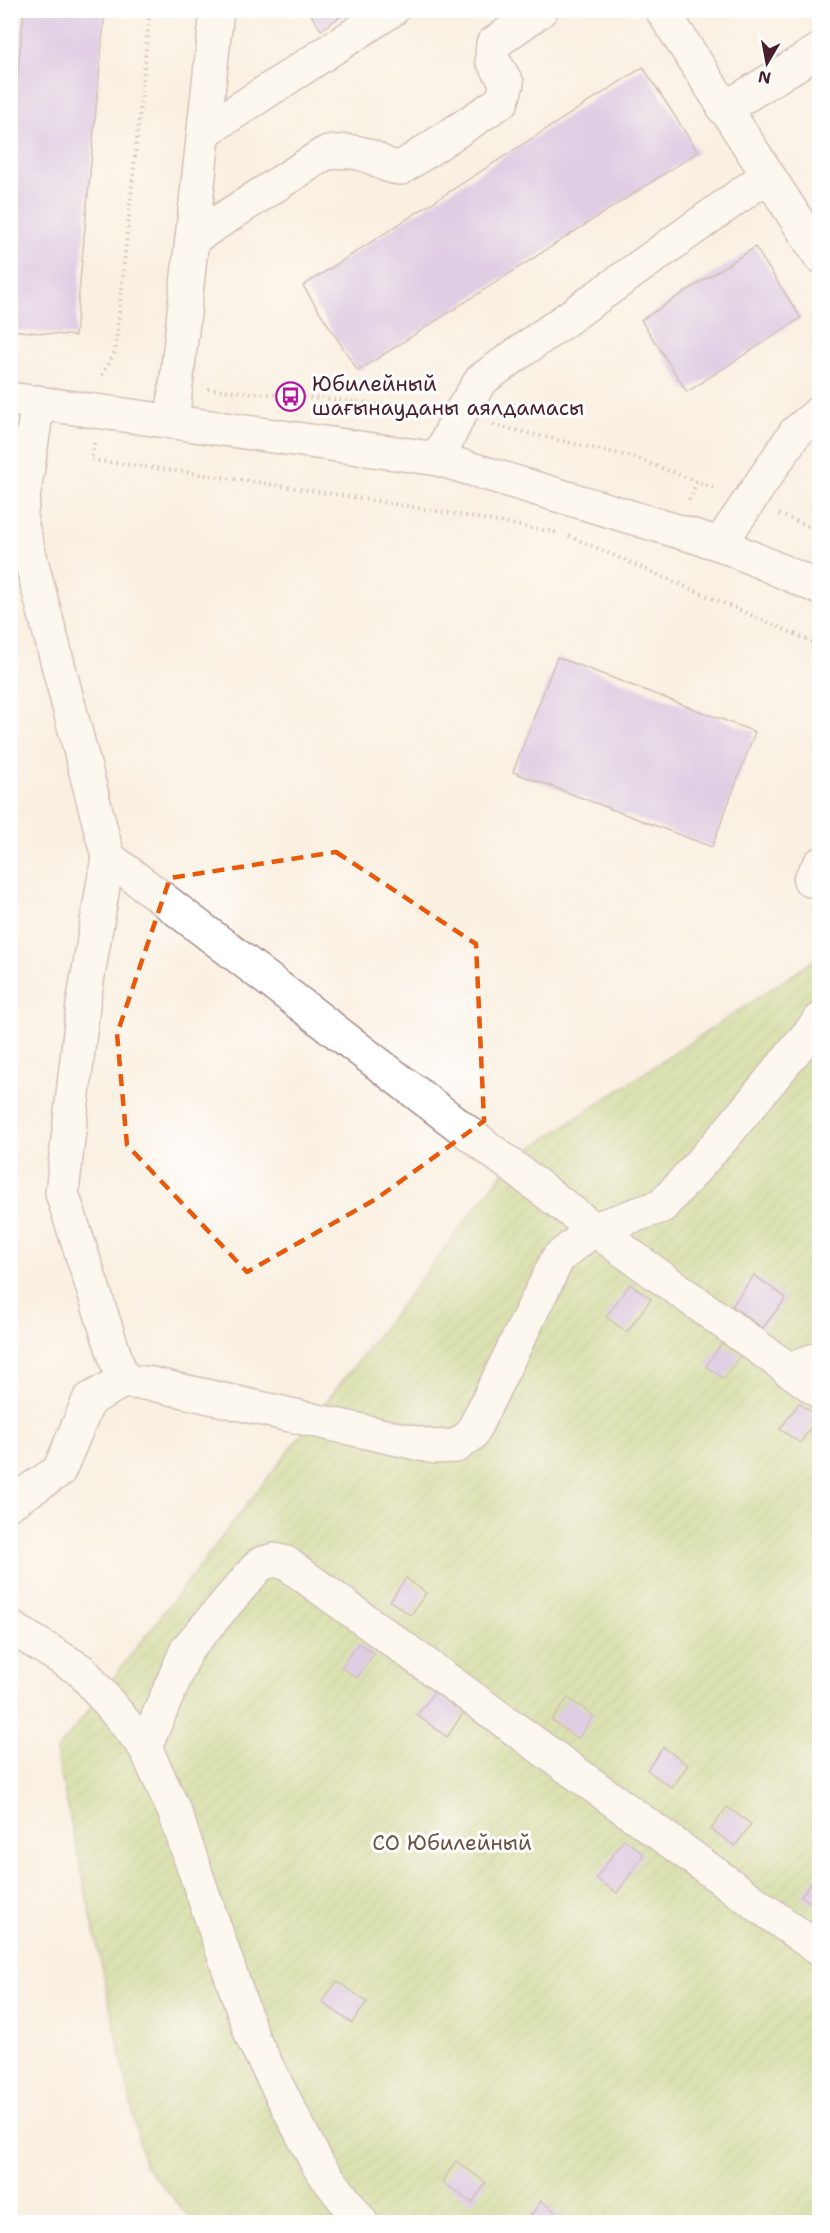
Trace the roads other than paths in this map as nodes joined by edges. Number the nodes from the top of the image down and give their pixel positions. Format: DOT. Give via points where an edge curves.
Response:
graph roads {
  1 [pos="217,10"];
  2 [pos="392,10"];
  3 [pos="541,10"];
  4 [pos="662,10"];
  5 [pos="819,50"];
  6 [pos="724,109"];
  7 [pos="204,132"];
  8 [pos="767,176"];
  9 [pos="192,239"];
  10 [pos="819,255"];
  11 [pos="25,401"];
  12 [pos="819,412"];
  13 [pos="172,422"];
  14 [pos="438,459"];
  15 [pos="720,544"];
  16 [pos="819,588"];
  17 [pos="108,857"];
  18 [pos="819,1020"];
  19 [pos="594,1229"];
  20 [pos="819,1358"];
  21 [pos="788,1370"];
  22 [pos="123,1381"];
  23 [pos="819,1392"];
  24 [pos="10,1503"];
  25 [pos="10,1627"];
  26 [pos="145,1747"];
  27 [pos="819,1950"];
  28 [pos="362,2223"];
  1 -- 7 [label="lane"];
  2 -- 7 [label="lane"];
  3 -- 9 [label="lane" via="493,44 492,59 507,83 502,101 401,168 385,166 369,155 347,150 324,154"];
  4 -- 6 [label="lane"];
  5 -- 6 [label="lane"];
  6 -- 8 [label="lane"];
  7 -- 9 [label="lane"];
  8 -- 10 [label="lane"];
  8 -- 14 [label="lane" via="481,380"];
  9 -- 13 [label="lane"];
  11 -- 13 [label="lane"];
  11 -- 17 [label="lane" via="20,518"];
  12 -- 15 [label="lane" via="795,433"];
  13 -- 14 [label="lane"];
  14 -- 15 [label="lane"];
  15 -- 16 [label="lane"];
  17 -- 19 [label="lane"];
  17 -- 22 [label="lane" via="82,1005 62,1193"];
  18 -- 19 [label="lane" via="662,1206"];
  19 -- 21 [label="lane"];
  19 -- 22 [label="lane" via="558,1258 471,1435 456,1446 434,1448 152,1384"];
  20 -- 21 [label="lane"];
  21 -- 23 [label="lane"];
  22 -- 24 [label="lane" via="89,1400 59,1471"];
  25 -- 26 [label="lane" via="82,1671"];
  26 -- 27 [label="lane" via="187,1649 260,1564 274,1560 286,1563"];
  26 -- 28 [label="lane" via="175,1813 254,2039 318,2165"];
}
